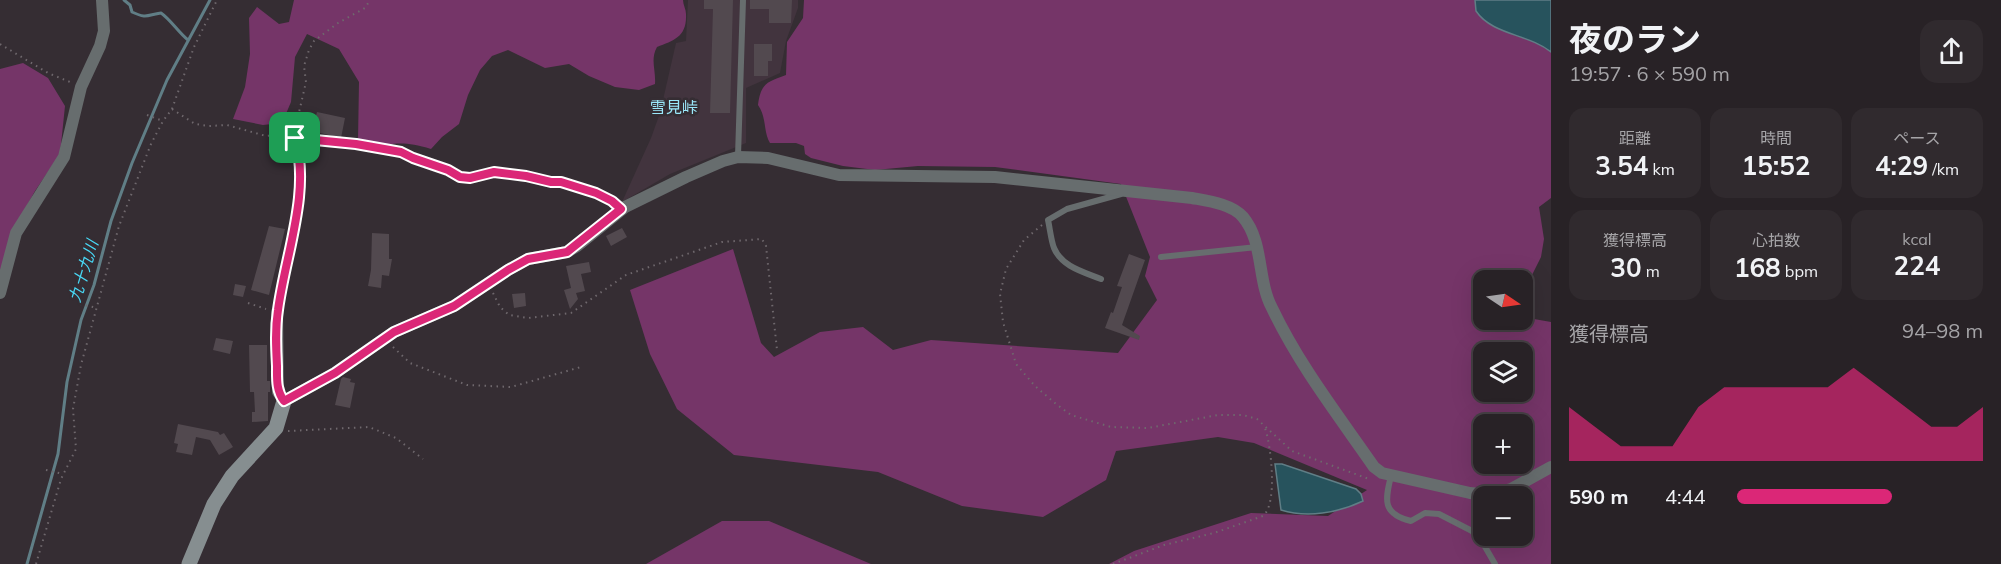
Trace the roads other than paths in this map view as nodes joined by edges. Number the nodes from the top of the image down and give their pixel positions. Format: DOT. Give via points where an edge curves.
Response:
graph roads {
  1 [pos="102,0"];
  2 [pos="743,0"];
  3 [pos="738,157"];
  4 [pos="1133,191"];
  5 [pos="1257,247"];
  6 [pos="1161,257"];
  7 [pos="1101,279"];
  8 [pos="0,293"];
  9 [pos="277,312"];
  10 [pos="284,401"];
  11 [pos="1551,467"];
  12 [pos="1390,481"];
  13 [pos="189,564"];
  14 [pos="1495,564"];
  1 -- 8 [label="street" via="104,31 81,87 64,157 16,233"];
  2 -- 3 [label="lane"];
  3 -- 4 [label="street" via="768,158 839,175 995,177"];
  3 -- 10 [label="street" via="621,209 567,252 528,259 454,306 394,332 335,373"];
  4 -- 5 [label="street" via="1221,204 1242,215"];
  4 -- 7 [label="lane" via="1067,210 1048,220 1054,249 1064,262"];
  5 -- 6 [label="lane"];
  5 -- 12 [label="street" via="1270,306 1303,364 1374,466"];
  9 -- 10 [label="street" via="278,392"];
  10 -- 13 [label="street" via="276,428 232,476 214,504"];
  11 -- 12 [label="street" via="1511,489 1491,495"];
  12 -- 14 [label="lane" via="1387,506 1401,518 1411,521 1425,513 1439,514 1472,531"];
}
